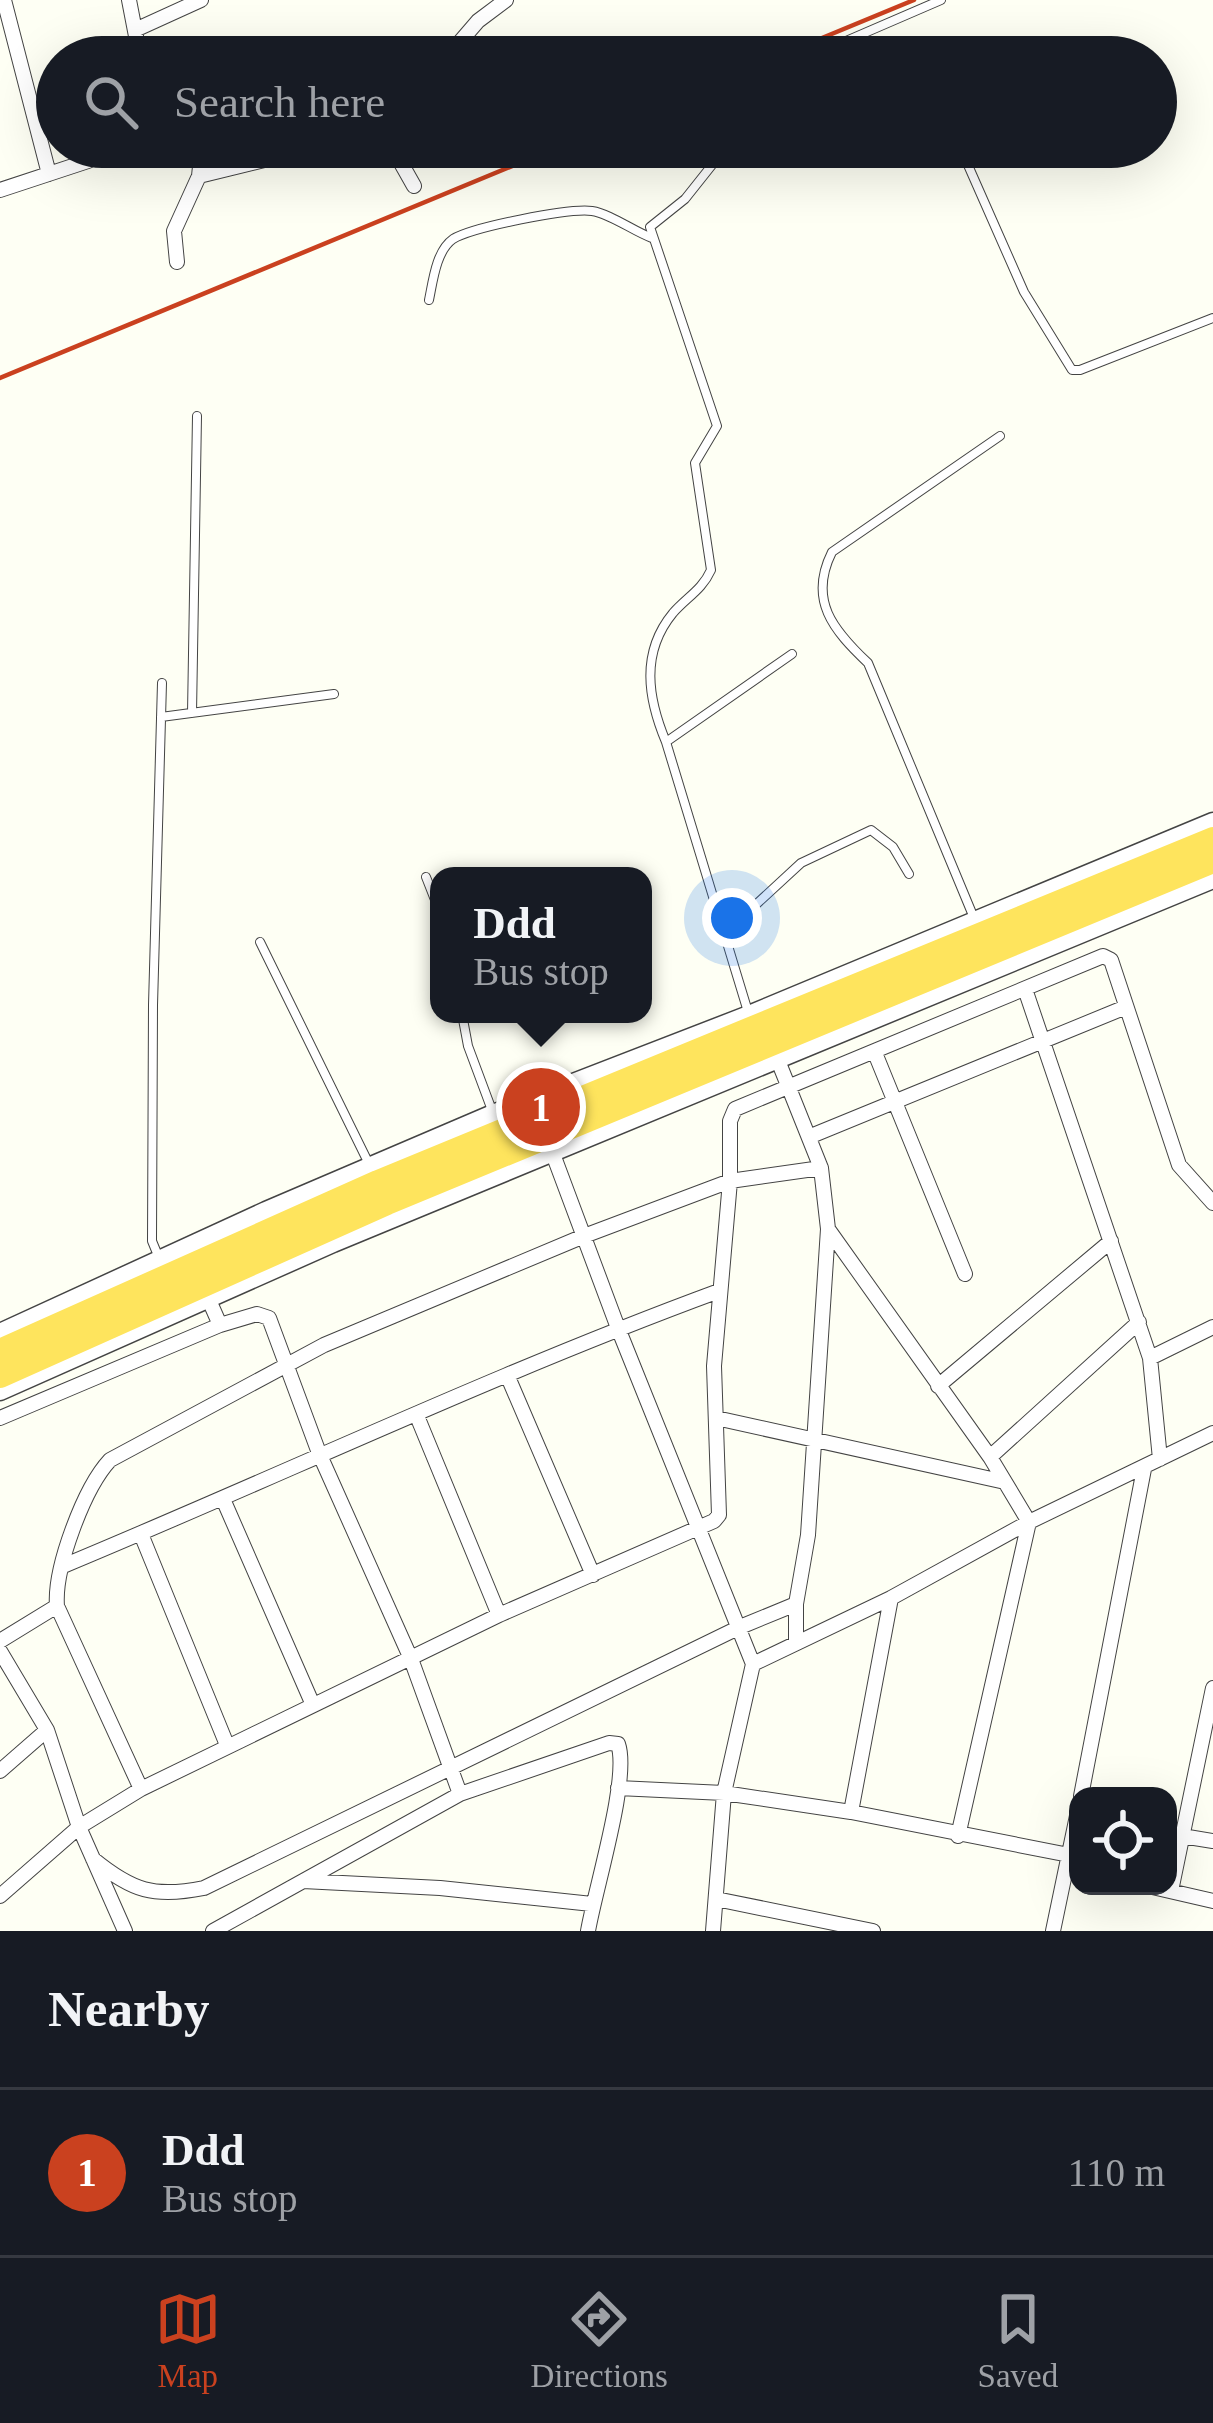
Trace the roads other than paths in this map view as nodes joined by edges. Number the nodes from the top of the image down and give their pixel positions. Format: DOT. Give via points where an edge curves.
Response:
graph roads {
  1 [pos="4,0"];
  2 [pos="129,0"];
  3 [pos="202,0"];
  4 [pos="506,0"];
  5 [pos="941,0"];
  6 [pos="135,30"];
  7 [pos="136,36"];
  8 [pos="467,36"];
  9 [pos="857,36"];
  10 [pos="36,121"];
  11 [pos="48,168"];
  12 [pos="64,168"];
  13 [pos="200,168"];
  14 [pos="232,168"];
  15 [pos="404,168"];
  16 [pos="710,168"];
  17 [pos="969,168"];
  18 [pos="50,174"];
  19 [pos="199,176"];
  20 [pos="414,186"];
  21 [pos="0,190"];
  22 [pos="654,239"];
  23 [pos="177,262"];
  24 [pos="429,300"];
  25 [pos="1213,318"];
  26 [pos="197,416"];
  27 [pos="1000,436"];
  28 [pos="792,654"];
  29 [pos="162,682"];
  30 [pos="334,694"];
  31 [pos="193,713"];
  32 [pos="161,717"];
  33 [pos="666,742"];
  34 [pos="1213,822"];
  35 [pos="1213,839"];
  36 [pos="1213,861"];
  37 [pos="909,874"];
  38 [pos="425,877"];
  39 [pos="1213,879"];
  40 [pos="430,889"];
  41 [pos="978,928"];
  42 [pos="724,934"];
  43 [pos="260,942"];
  44 [pos="1024,989"];
  45 [pos="1126,1007"];
  46 [pos="464,1023"];
  47 [pos="763,1036"];
  48 [pos="1044,1043"];
  49 [pos="874,1053"];
  50 [pos="790,1087"];
  51 [pos="894,1103"];
  52 [pos="494,1114"];
  53 [pos="811,1136"];
  54 [pos="550,1144"];
  55 [pos="821,1168"];
  56 [pos="374,1174"];
  57 [pos="730,1181"];
  58 [pos="1213,1203"];
  59 [pos="828,1229"];
  60 [pos="331,1236"];
  61 [pos="584,1236"];
  62 [pos="1111,1241"];
  63 [pos="165,1268"];
  64 [pos="965,1274"];
  65 [pos="718,1291"];
  66 [pos="209,1300"];
  67 [pos="1139,1322"];
  68 [pos="220,1325"];
  69 [pos="1213,1327"];
  70 [pos="618,1328"];
  71 [pos="0,1333"];
  72 [pos="0,1351"];
  73 [pos="1150,1358"];
  74 [pos="286,1367"];
  75 [pos="0,1376"];
  76 [pos="508,1377"];
  77 [pos="938,1386"];
  78 [pos="0,1391"];
  79 [pos="417,1416"];
  80 [pos="0,1418"];
  81 [pos="716,1418"];
  82 [pos="1213,1433"];
  83 [pos="811,1439"];
  84 [pos="319,1453"];
  85 [pos="990,1456"];
  86 [pos="1160,1459"];
  87 [pos="1144,1468"];
  88 [pos="1005,1481"];
  89 [pos="223,1499"];
  90 [pos="1029,1522"];
  91 [pos="702,1528"];
  92 [pos="141,1534"];
  93 [pos="63,1566"];
  94 [pos="593,1575"];
  95 [pos="891,1598"];
  96 [pos="796,1604"];
  97 [pos="56,1606"];
  98 [pos="499,1615"];
  99 [pos="740,1627"];
  100 [pos="0,1641"];
  101 [pos="796,1642"];
  102 [pos="0,1652"];
  103 [pos="411,1660"];
  104 [pos="753,1664"];
  105 [pos="1213,1688"];
  106 [pos="313,1705"];
  107 [pos="47,1730"];
  108 [pos="227,1745"];
  109 [pos="450,1767"];
  110 [pos="0,1771"];
  111 [pos="1083,1787"];
  112 [pos="618,1788"];
  113 [pos="141,1789"];
  114 [pos="724,1793"];
  115 [pos="460,1794"];
  116 [pos="851,1811"];
  117 [pos="79,1827"];
  118 [pos="958,1835"];
  119 [pos="1181,1836"];
  120 [pos="1213,1841"];
  121 [pos="93,1858"];
  122 [pos="1177,1858"];
  123 [pos="1069,1863"];
  124 [pos="1069,1875"];
  125 [pos="303,1881"];
  126 [pos="1177,1892"];
  127 [pos="0,1896"];
  128 [pos="716,1898"];
  129 [pos="1213,1901"];
  130 [pos="592,1904"];
  131 [pos="251,1911"];
  132 [pos="125,1931"];
  133 [pos="213,1931"];
  134 [pos="250,1931"];
  135 [pos="588,1931"];
  136 [pos="713,1931"];
  137 [pos="873,1931"];
  138 [pos="1053,1931"];
  1 -- 10 [label="street"];
  2 -- 6 [label="street"];
  3 -- 6 [label="street"];
  4 -- 8 [label="street"];
  5 -- 9 [label="lane"];
  6 -- 7 [label="street"];
  11 -- 18 [label="street"];
  12 -- 18 [label="street"];
  13 -- 19 [label="street"];
  14 -- 19 [label="street"];
  15 -- 20 [label="street"];
  16 -- 22 [label="lane" via="650,226"];
  17 -- 25 [label="lane" via="1024,292 1072,370"];
  18 -- 21 [label="street"];
  19 -- 23 [label="street" via="174,231"];
  22 -- 24 [label="lane" via="598,212 558,210 453,239"];
  22 -- 33 [label="lane" via="717,426 695,463 711,570 671,615 648,675"];
  26 -- 31 [label="lane"];
  27 -- 41 [label="lane" via="832,553 820,577 827,613 868,663"];
  28 -- 33 [label="lane"];
  29 -- 32 [label="lane"];
  30 -- 31 [label="lane"];
  31 -- 32 [label="lane"];
  32 -- 63 [label="lane" via="152,1241"];
  33 -- 42 [label="lane"];
  34 -- 41 [label="street"];
  35 -- 41 [label="highway"];
  36 -- 47 [label="highway"];
  37 -- 42 [label="lane" via="871,830 801,862"];
  38 -- 40 [label="lane"];
  39 -- 47 [label="street"];
  41 -- 47 [label="highway"];
  42 -- 47 [label="lane"];
  43 -- 56 [label="lane"];
  44 -- 45 [label="street" via="1103,956"];
  44 -- 48 [label="street"];
  44 -- 49 [label="street"];
  45 -- 48 [label="street"];
  45 -- 58 [label="street" via="1179,1165"];
  46 -- 52 [label="lane"];
  47 -- 50 [label="street"];
  47 -- 52 [label="street"];
  47 -- 54 [label="highway"];
  47 -- 56 [label="highway"];
  48 -- 51 [label="street"];
  48 -- 62 [label="street"];
  49 -- 50 [label="street"];
  49 -- 51 [label="street"];
  50 -- 53 [label="street"];
  50 -- 57 [label="street" via="735,1109"];
  51 -- 53 [label="street"];
  51 -- 64 [label="street"];
  52 -- 56 [label="street"];
  53 -- 55 [label="street"];
  54 -- 60 [label="highway"];
  54 -- 61 [label="street"];
  55 -- 57 [label="street"];
  55 -- 59 [label="street"];
  56 -- 63 [label="highway"];
  57 -- 61 [label="street"];
  57 -- 65 [label="street"];
  59 -- 77 [label="street"];
  59 -- 83 [label="street"];
  60 -- 66 [label="street"];
  60 -- 75 [label="highway"];
  61 -- 70 [label="street"];
  61 -- 74 [label="street"];
  62 -- 67 [label="street"];
  62 -- 77 [label="street"];
  63 -- 71 [label="street"];
  63 -- 72 [label="highway"];
  65 -- 70 [label="street"];
  65 -- 81 [label="street"];
  66 -- 68 [label="street"];
  66 -- 78 [label="street"];
  67 -- 73 [label="street"];
  67 -- 85 [label="street"];
  68 -- 74 [label="street" via="269,1318"];
  68 -- 80 [label="street"];
  69 -- 73 [label="street"];
  70 -- 76 [label="street"];
  70 -- 91 [label="street"];
  73 -- 86 [label="street"];
  74 -- 84 [label="street"];
  74 -- 93 [label="street" via="110,1460"];
  76 -- 79 [label="street"];
  76 -- 94 [label="street"];
  77 -- 85 [label="street"];
  79 -- 84 [label="street"];
  79 -- 98 [label="street"];
  81 -- 83 [label="street"];
  81 -- 91 [label="street" via="718,1514"];
  82 -- 86 [label="street"];
  83 -- 88 [label="street"];
  83 -- 96 [label="street"];
  84 -- 89 [label="street"];
  84 -- 103 [label="street"];
  85 -- 88 [label="street"];
  86 -- 87 [label="street"];
  87 -- 90 [label="street"];
  87 -- 111 [label="street"];
  88 -- 90 [label="street"];
  89 -- 92 [label="street"];
  89 -- 106 [label="street"];
  90 -- 95 [label="street"];
  90 -- 118 [label="street"];
  91 -- 94 [label="street"];
  91 -- 99 [label="street"];
  92 -- 93 [label="street"];
  92 -- 108 [label="street"];
  93 -- 97 [label="street"];
  94 -- 98 [label="street"];
  95 -- 101 [label="street"];
  95 -- 116 [label="street"];
  96 -- 99 [label="street"];
  96 -- 101 [label="street"];
  97 -- 100 [label="street"];
  97 -- 113 [label="street"];
  98 -- 103 [label="street"];
  99 -- 104 [label="street"];
  99 -- 109 [label="street"];
  101 -- 104 [label="street"];
  102 -- 107 [label="street"];
  103 -- 106 [label="street"];
  103 -- 109 [label="street"];
  104 -- 114 [label="street"];
  105 -- 119 [label="street"];
  106 -- 108 [label="street"];
  107 -- 110 [label="street"];
  107 -- 117 [label="street"];
  108 -- 113 [label="street"];
  109 -- 115 [label="street"];
  109 -- 121 [label="street" via="204,1888 166,1896 122,1883"];
  112 -- 114 [label="street"];
  112 -- 115 [label="street" via="621,1752 609,1743"];
  112 -- 130 [label="street"];
  113 -- 117 [label="street"];
  114 -- 116 [label="street"];
  114 -- 128 [label="street"];
  115 -- 125 [label="street"];
  116 -- 118 [label="street"];
  117 -- 121 [label="street"];
  117 -- 127 [label="street"];
  118 -- 123 [label="street"];
  119 -- 120 [label="street"];
  119 -- 122 [label="street"];
  121 -- 132 [label="street"];
  124 -- 138 [label="street"];
  125 -- 130 [label="street"];
  125 -- 131 [label="street"];
  126 -- 129 [label="street"];
  128 -- 136 [label="street"];
  128 -- 137 [label="street"];
  130 -- 135 [label="street"];
  131 -- 133 [label="street"];
  131 -- 134 [label="street"];
}
